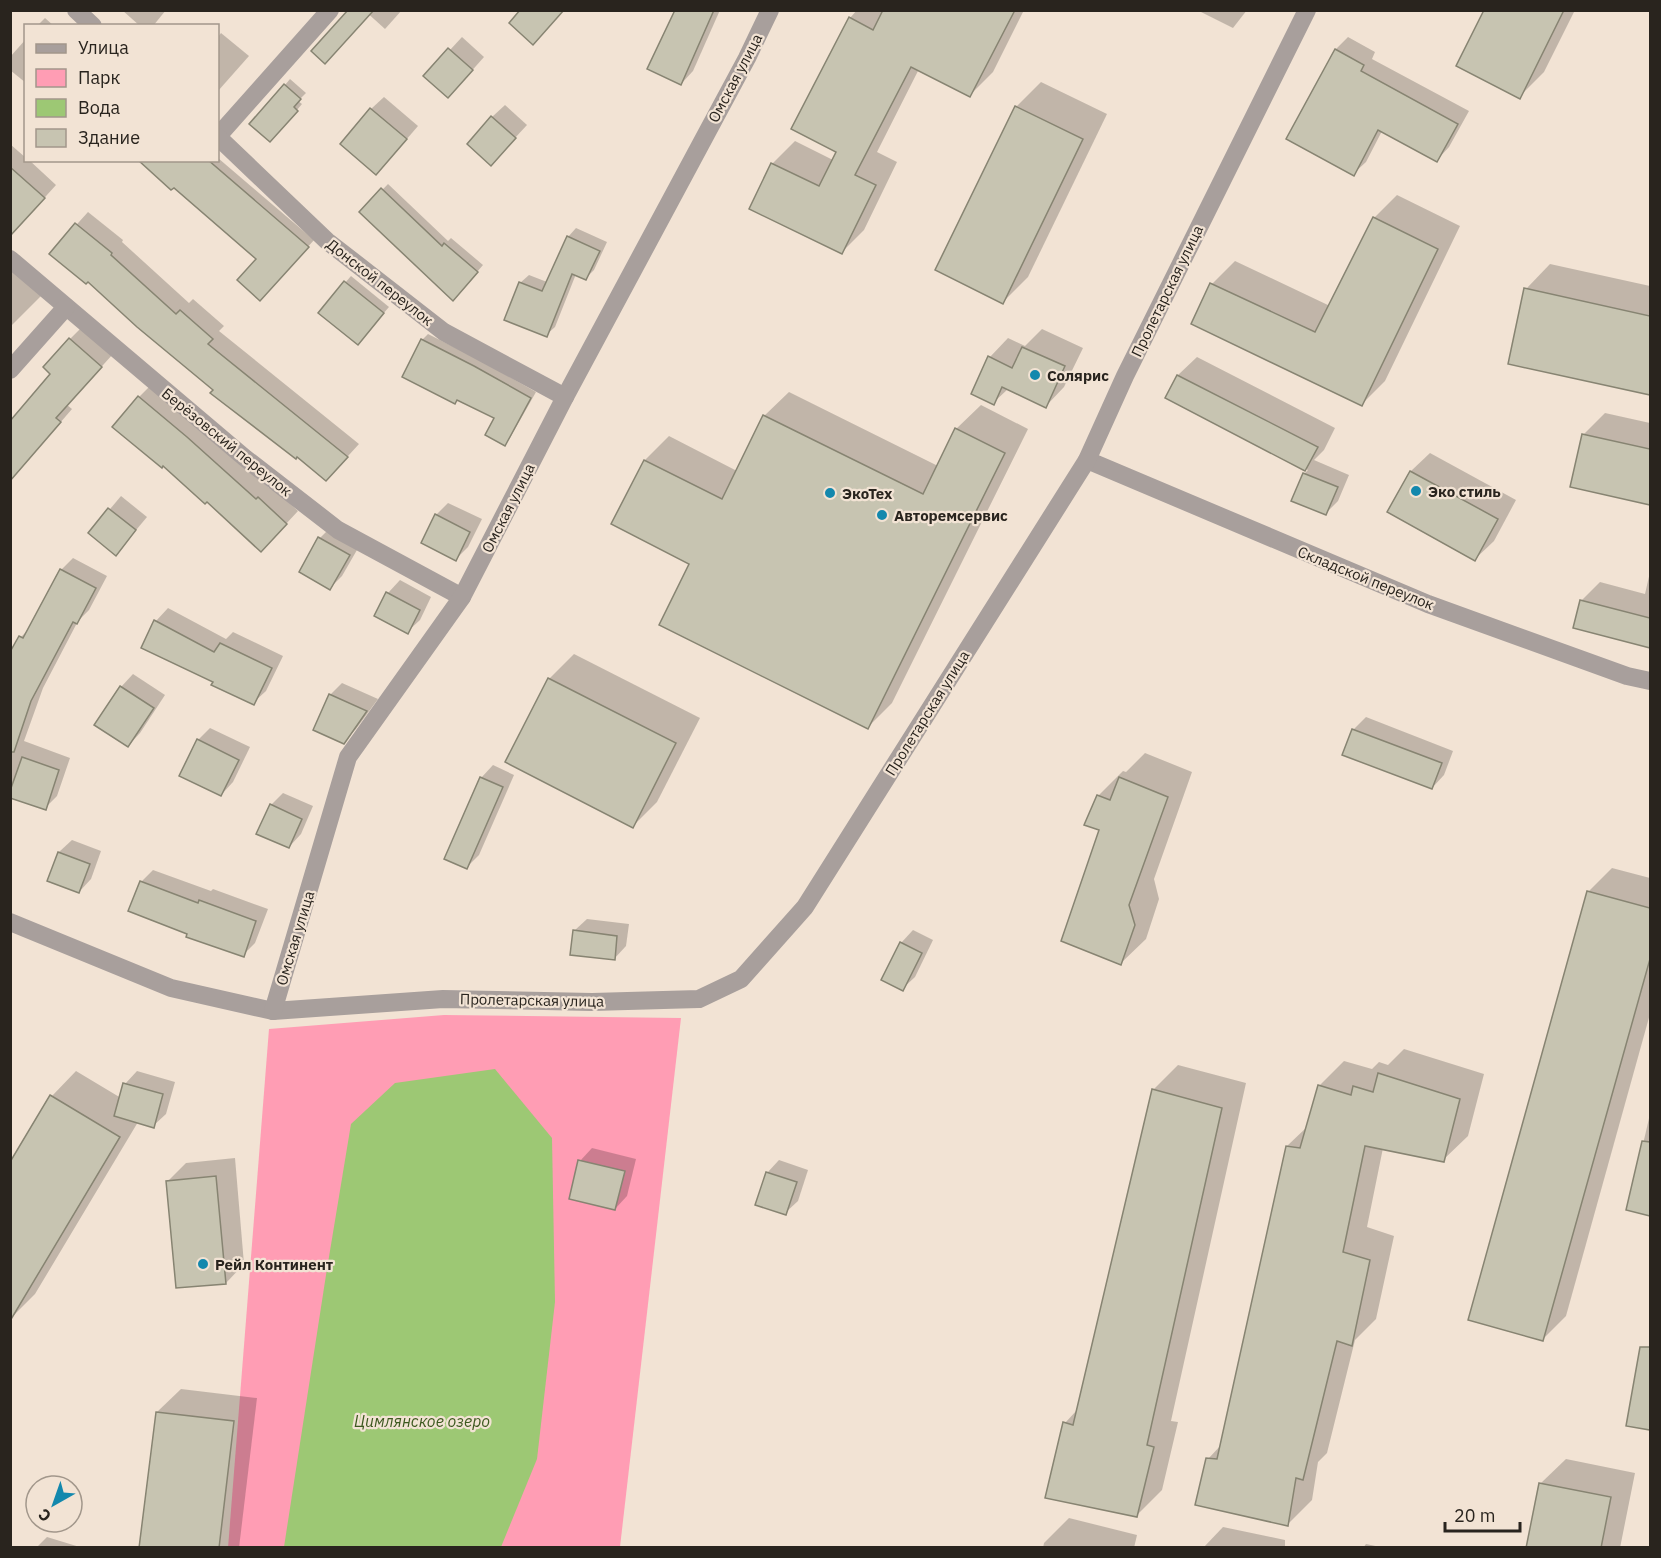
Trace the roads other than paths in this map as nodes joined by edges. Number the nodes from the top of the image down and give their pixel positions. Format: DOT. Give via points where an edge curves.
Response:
graph roads {
  1 [pos="76,10"];
  2 [pos="330,10"];
  3 [pos="770,10"];
  4 [pos="1307,10"];
  5 [pos="91,24"];
  6 [pos="219,135"];
  7 [pos="219,137"];
  8 [pos="10,259"];
  9 [pos="66,307"];
  10 [pos="10,370"];
  11 [pos="565,397"];
  12 [pos="1087,460"];
  13 [pos="462,597"];
  14 [pos="1650,681"];
  15 [pos="10,922"];
  16 [pos="273,1011"];
  1 -- 5 [label="street"];
  2 -- 6 [label="street"];
  3 -- 11 [label="street, Омская улица"];
  4 -- 12 [label="street, Пролетарская улица"];
  7 -- 11 [label="street, Донской переулок" via="327,240 444,332"];
  8 -- 9 [label="street, Берёзовский переулок"];
  9 -- 10 [label="street"];
  9 -- 13 [label="street, Берёзовский переулок" via="244,458 338,530"];
  11 -- 13 [label="street, Омская улица"];
  12 -- 14 [label="street, Складской переулок" via="1428,604"];
  12 -- 16 [label="street, Пролетарская улица" via="805,907 741,979 699,999 443,999"];
  13 -- 16 [label="street, Омская улица" via="348,757"];
  15 -- 16 [label="street, Пролетарская улица" via="171,988"];
}
